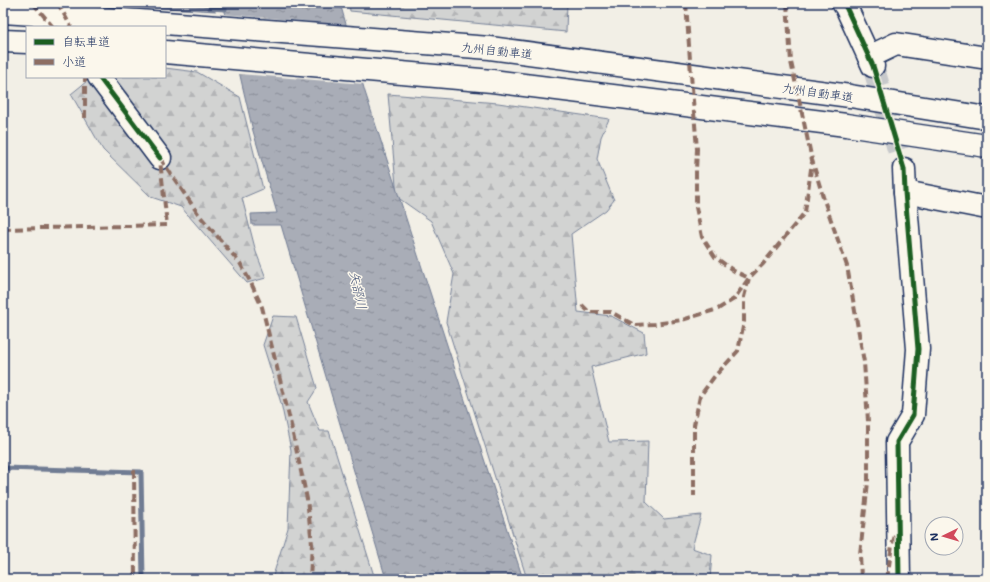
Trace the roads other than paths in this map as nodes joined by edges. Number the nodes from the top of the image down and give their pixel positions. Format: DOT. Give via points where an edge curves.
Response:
graph roads {
  1 [pos="845,4"];
  2 [pos="3,12"];
  3 [pos="3,41"];
  4 [pos="26,42"];
  5 [pos="166,52"];
  6 [pos="987,58"];
  7 [pos="100,78"];
  8 [pos="987,118"];
  9 [pos="987,146"];
  10 [pos="160,158"];
  11 [pos="904,169"];
  12 [pos="905,192"];
  13 [pos="987,208"];
  14 [pos="899,579"];
  1 -- 6 [label="main road" via="871,62 896,44"];
  2 -- 8 [label="main road, 九州自動車道" via="490,48 850,96"];
  3 -- 4 [label="main road"];
  5 -- 9 [label="main road" via="492,81 846,125"];
  7 -- 10 [label="main road"];
  11 -- 12 [label="main road"];
  12 -- 13 [label="main road"];
  12 -- 14 [label="main road" via="918,349 913,415 897,442"];
}
